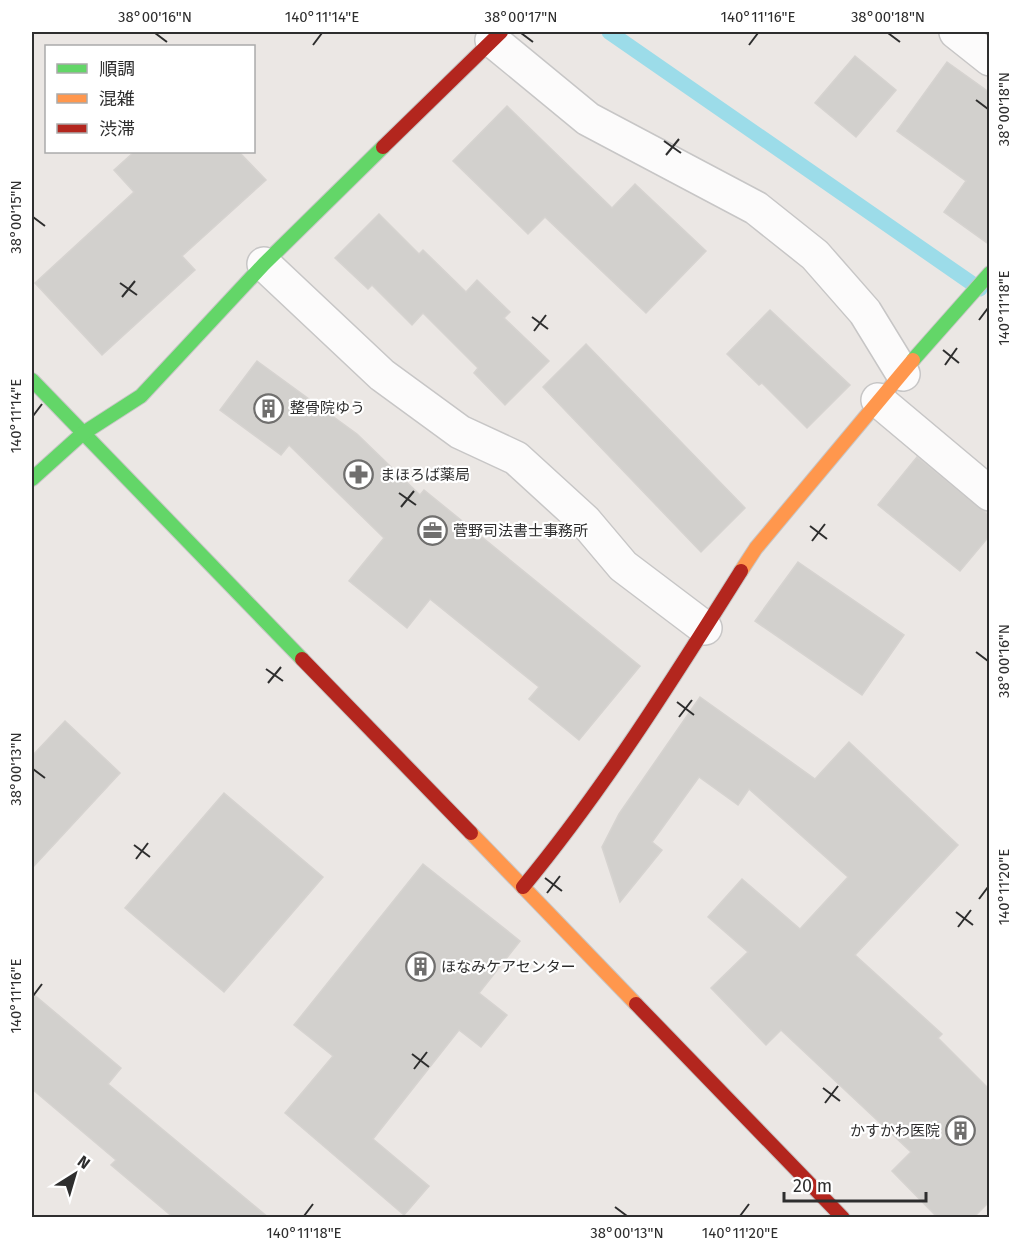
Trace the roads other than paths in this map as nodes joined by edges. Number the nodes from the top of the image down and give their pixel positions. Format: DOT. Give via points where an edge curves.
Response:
graph roads {
  1 [pos="956,32"];
  2 [pos="497,36"];
  3 [pos="990,59"];
  4 [pos="264,264"];
  5 [pos="990,273"];
  6 [pos="903,374"];
  7 [pos="32,380"];
  8 [pos="878,400"];
  9 [pos="82,434"];
  10 [pos="32,479"];
  11 [pos="990,494"];
  12 [pos="705,628"];
  13 [pos="523,887"];
  14 [pos="843,1218"];
  1 -- 3 [label="street"];
  2 -- 4 [label="street"];
  2 -- 6 [label="street" via="588,119 756,208 815,255 865,312"];
  4 -- 9 [label="street" via="141,396"];
  4 -- 12 [label="street" via="382,375 460,432 516,458 585,521 623,566"];
  5 -- 6 [label="street"];
  6 -- 8 [label="street"];
  7 -- 9 [label="street"];
  8 -- 11 [label="street"];
  8 -- 12 [label="street" via="756,548"];
  9 -- 10 [label="street"];
  9 -- 13 [label="street"];
  12 -- 13 [label="street" via="561,841"];
  13 -- 14 [label="street"];
}
